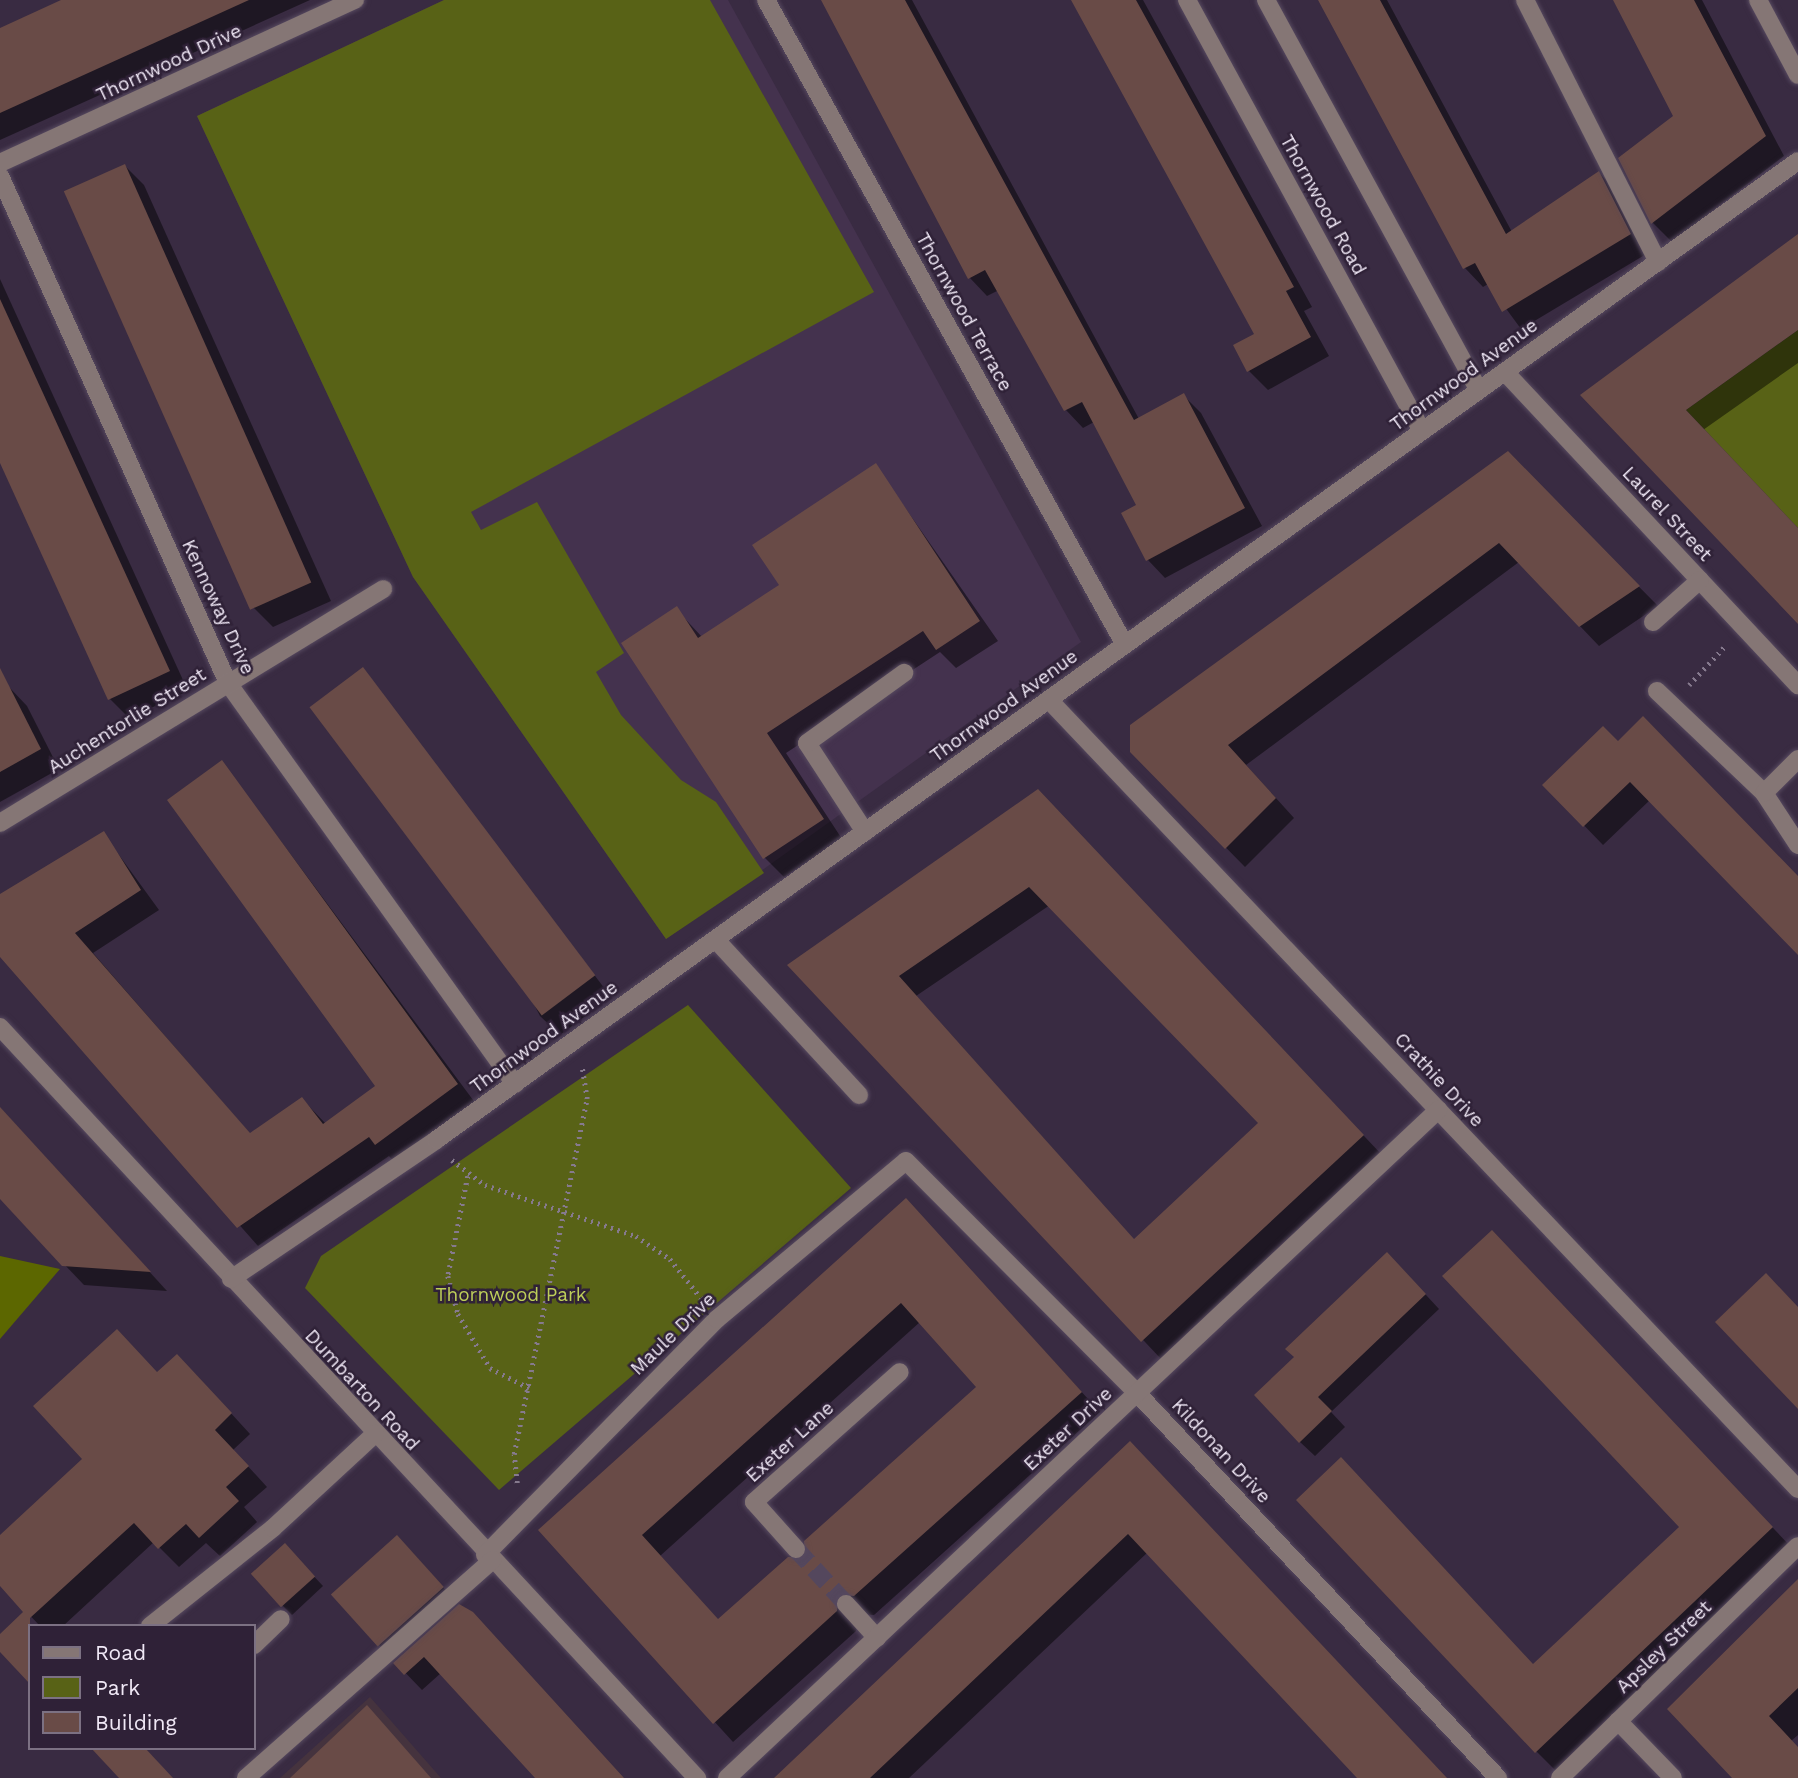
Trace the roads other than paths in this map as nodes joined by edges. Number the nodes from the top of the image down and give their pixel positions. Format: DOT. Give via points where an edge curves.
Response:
graph roads {
  1 [pos="355,0"];
  2 [pos="766,0"];
  3 [pos="1187,0"];
  4 [pos="1266,0"];
  5 [pos="1525,0"];
  6 [pos="1758,0"];
  7 [pos="1798,75"];
  8 [pos="1798,161"];
  9 [pos="0,163"];
  10 [pos="0,176"];
  11 [pos="1658,261"];
  12 [pos="1505,372"];
  13 [pos="1479,390"];
  14 [pos="1422,431"];
  15 [pos="1700,580"];
  16 [pos="383,589"];
  17 [pos="1653,622"];
  18 [pos="1125,645"];
  19 [pos="904,673"];
  20 [pos="228,683"];
  21 [pos="1798,685"];
  22 [pos="1657,691"];
  23 [pos="1049,700"];
  24 [pos="1798,759"];
  25 [pos="1764,793"];
  26 [pos="0,823"];
  27 [pos="865,832"];
  28 [pos="1798,845"];
  29 [pos="716,940"];
  30 [pos="0,1027"];
  31 [pos="515,1084"];
  32 [pos="859,1095"];
  33 [pos="1438,1110"];
  34 [pos="906,1161"];
  35 [pos="231,1279"];
  36 [pos="900,1372"];
  37 [pos="1137,1393"];
  38 [pos="375,1434"];
  39 [pos="1798,1489"];
  40 [pos="1798,1546"];
  41 [pos="796,1549"];
  42 [pos="489,1557"];
  43 [pos="846,1604"];
  44 [pos="281,1619"];
  45 [pos="153,1624"];
  46 [pos="877,1638"];
  47 [pos="256,1643"];
  48 [pos="1618,1721"];
  49 [pos="246,1778"];
  50 [pos="697,1778"];
  51 [pos="727,1778"];
  52 [pos="1498,1778"];
  53 [pos="1560,1778"];
  54 [pos="1673,1778"];
  1 -- 9 [label="street, Thornwood Drive"];
  2 -- 18 [label="street, Thornwood Terrace"];
  3 -- 14 [label="street, Thornwood Road"];
  4 -- 13 [label="street"];
  5 -- 11 [label="street"];
  6 -- 7 [label="street"];
  8 -- 11 [label="street, Thornwood Avenue"];
  10 -- 20 [label="street, Kennoway Drive"];
  11 -- 12 [label="street, Thornwood Avenue"];
  12 -- 13 [label="street, Thornwood Avenue"];
  12 -- 15 [label="street, Laurel Street"];
  13 -- 14 [label="street, Thornwood Avenue"];
  14 -- 18 [label="street, Thornwood Avenue"];
  15 -- 17 [label="street"];
  15 -- 21 [label="street, Laurel Street"];
  16 -- 20 [label="street, Auchentorlie Street"];
  18 -- 23 [label="street, Thornwood Avenue"];
  19 -- 27 [label="street" via="807,743"];
  20 -- 26 [label="street, Auchentorlie Street"];
  20 -- 31 [label="street, Kennoway Drive"];
  22 -- 25 [label="street"];
  23 -- 27 [label="street, Thornwood Avenue"];
  23 -- 33 [label="street, Crathie Drive"];
  24 -- 25 [label="street"];
  25 -- 28 [label="street"];
  27 -- 29 [label="street, Thornwood Avenue"];
  29 -- 31 [label="street, Thornwood Avenue"];
  29 -- 32 [label="street"];
  30 -- 35 [label="street, Dumbarton Road"];
  31 -- 35 [label="street, Thornwood Avenue"];
  33 -- 37 [label="street, Exeter Drive"];
  33 -- 39 [label="street, Crathie Drive"];
  34 -- 37 [label="street, Kildonan Drive"];
  34 -- 42 [label="street, Maule Drive" via="716,1319"];
  35 -- 38 [label="street, Dumbarton Road"];
  36 -- 41 [label="street, Exeter Lane" via="754,1502"];
  37 -- 46 [label="street, Exeter Drive"];
  37 -- 52 [label="street, Kildonan Drive"];
  38 -- 42 [label="street, Dumbarton Road"];
  38 -- 45 [label="street" via="273,1528"];
  40 -- 48 [label="street, Apsley Street"];
  42 -- 49 [label="street, Maule Drive"];
  42 -- 50 [label="street, Dumbarton Road"];
  43 -- 46 [label="street"];
  44 -- 47 [label="street"];
  46 -- 51 [label="street, Exeter Drive"];
  48 -- 53 [label="street, Apsley Street"];
  48 -- 54 [label="street"];
}
